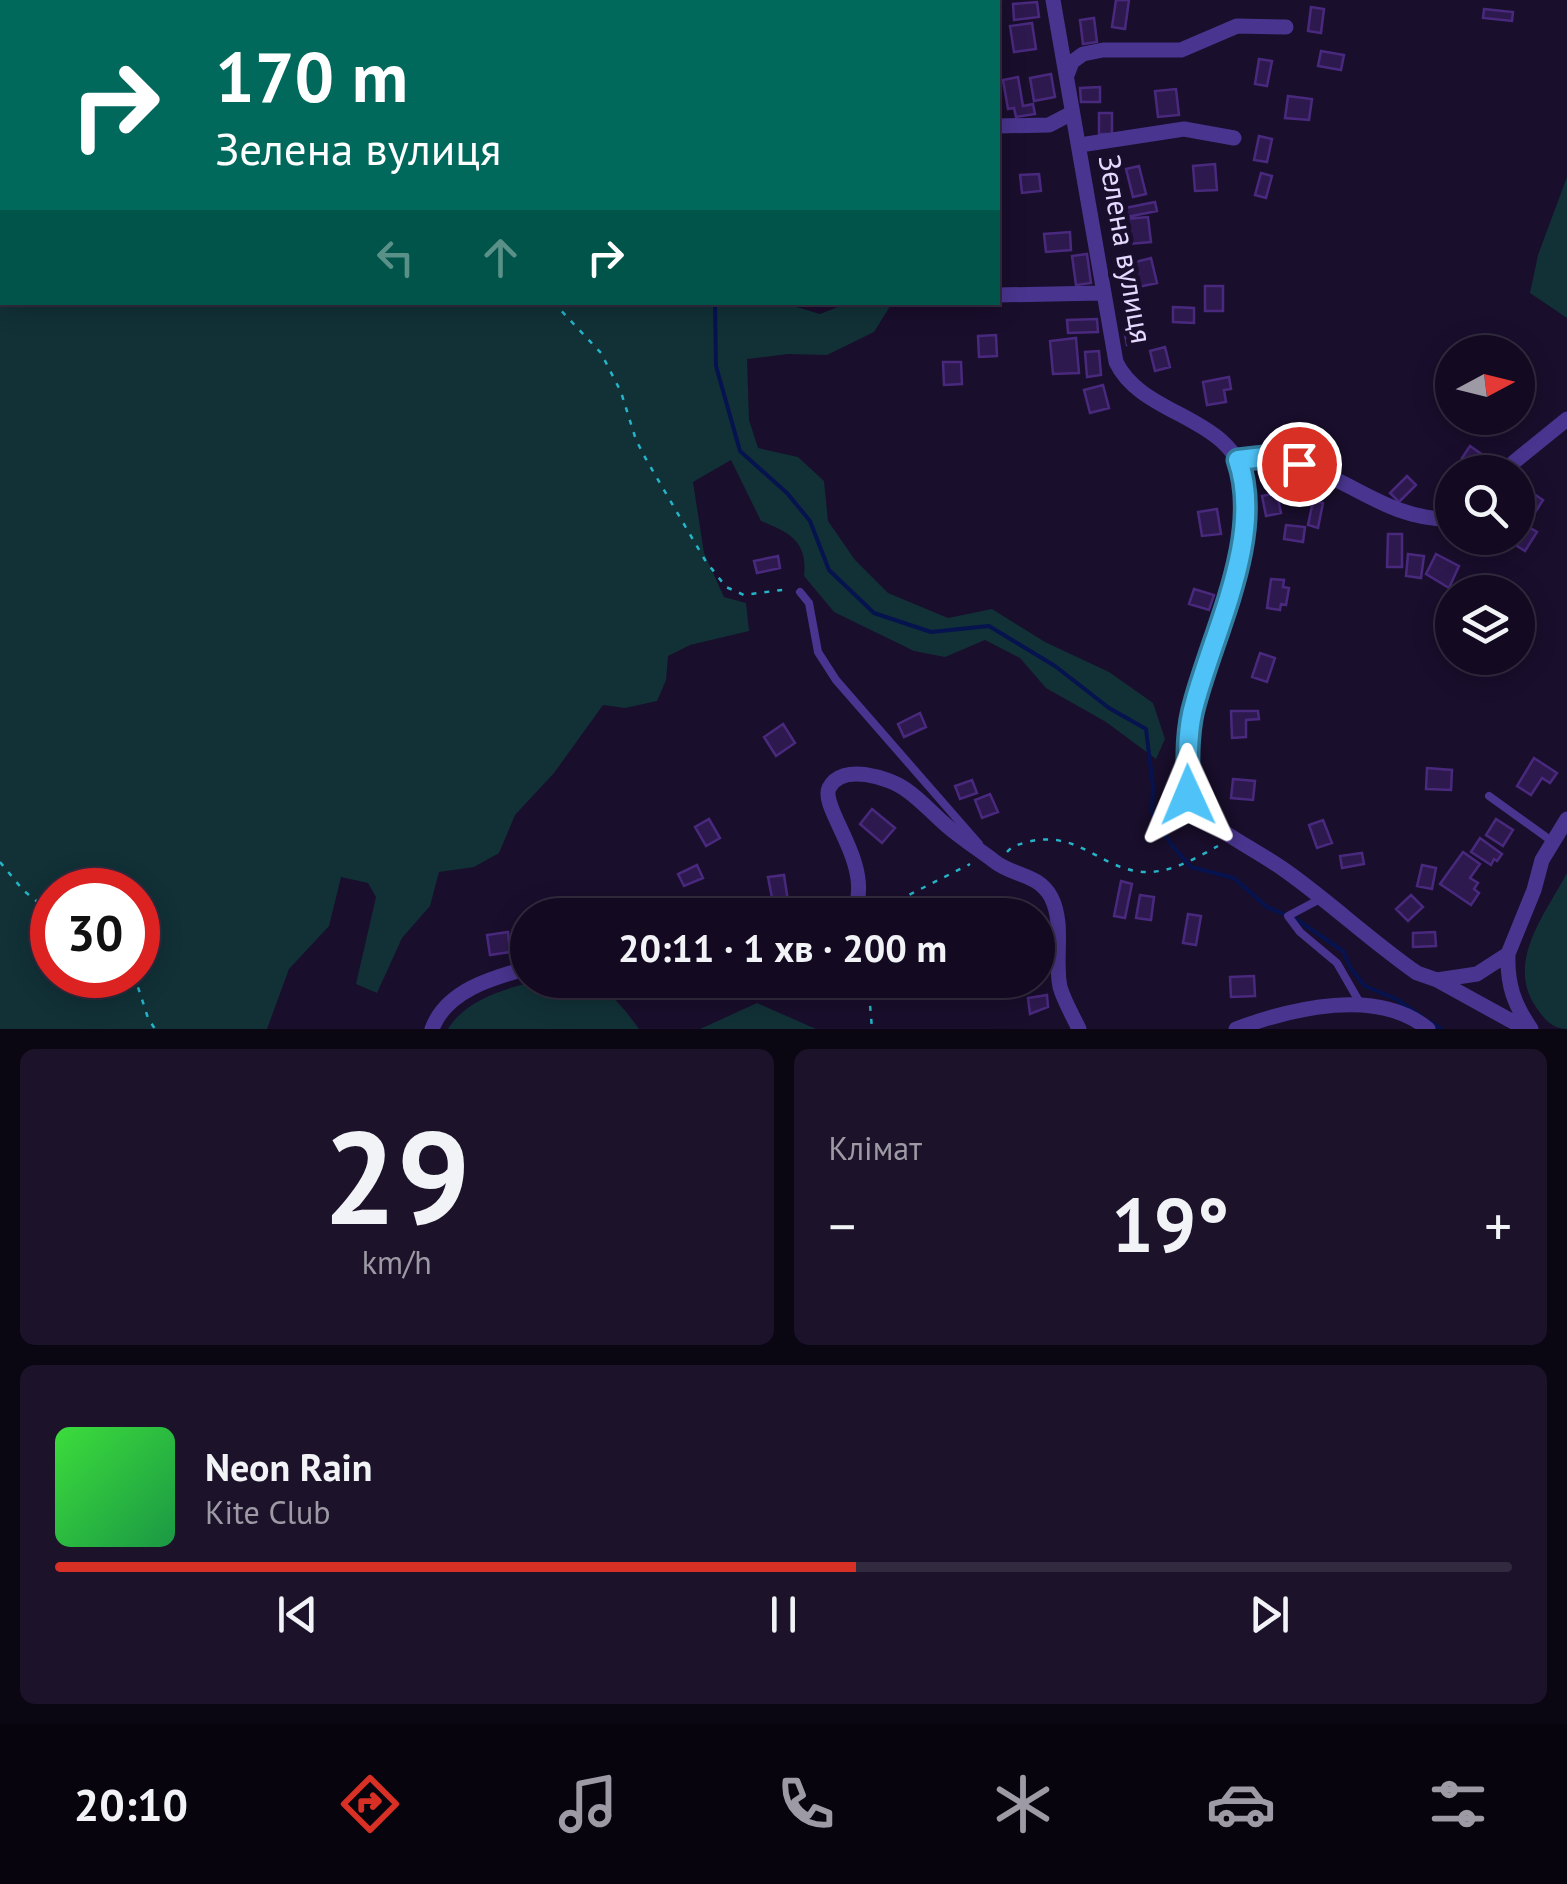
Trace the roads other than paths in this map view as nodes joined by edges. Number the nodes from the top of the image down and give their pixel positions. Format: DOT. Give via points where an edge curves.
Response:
graph roads {
  1 [pos="1053,0"];
  2 [pos="1286,27"];
  3 [pos="1066,75"];
  4 [pos="1072,113"];
  5 [pos="1000,126"];
  6 [pos="1234,138"];
  7 [pos="1080,145"];
  8 [pos="1102,293"];
  9 [pos="1000,295"];
  10 [pos="1567,420"];
  11 [pos="1523,455"];
  12 [pos="1238,460"];
  13 [pos="1435,516"];
  14 [pos="800,592"];
  15 [pos="1489,796"];
  16 [pos="1567,819"];
  17 [pos="1553,842"];
  18 [pos="992,859"];
  19 [pos="857,898"];
  20 [pos="1322,898"];
  21 [pos="1508,954"];
  22 [pos="510,974"];
  23 [pos="1437,980"];
  24 [pos="1360,1004"];
  25 [pos="432,1029"];
  26 [pos="1079,1029"];
  27 [pos="1236,1029"];
  28 [pos="1428,1029"];
  29 [pos="1529,1029"];
  1 -- 3 [label="street, Зелена вулиця"];
  2 -- 3 [label="street" via="1237,26 1181,50 1084,54"];
  3 -- 4 [label="street, Зелена вулиця"];
  4 -- 5 [label="street" via="1050,125"];
  4 -- 7 [label="street, Зелена вулиця"];
  6 -- 7 [label="street" via="1184,129"];
  7 -- 8 [label="street, Зелена вулиця"];
  8 -- 9 [label="street"];
  8 -- 12 [label="street, Зелена вулиця" via="1122,374 1194,421"];
  10 -- 11 [label="street"];
  12 -- 13 [label="street" via="1273,456 1391,508"];
  12 -- 20 [label="street" via="1247,504 1243,537 1194,704 1188,795 1200,815"];
  14 -- 18 [label="lane" via="809,603 818,652 836,680"];
  15 -- 17 [label="lane"];
  16 -- 17 [label="street"];
  17 -- 21 [label="street"];
  18 -- 19 [label="street" via="904,788 852,775 835,780 828,802 852,850"];
  18 -- 26 [label="street" via="1039,882 1051,897 1060,988"];
  20 -- 23 [label="street" via="1383,950"];
  20 -- 24 [label="lane" via="1288,916 1337,962"];
  21 -- 23 [label="street" via="1477,974"];
  21 -- 29 [label="street" via="1508,980"];
  22 -- 25 [label="street" via="466,988"];
  23 -- 29 [label="street"];
  24 -- 27 [label="street" via="1281,1014"];
  24 -- 28 [label="street" via="1411,1015"];
}
